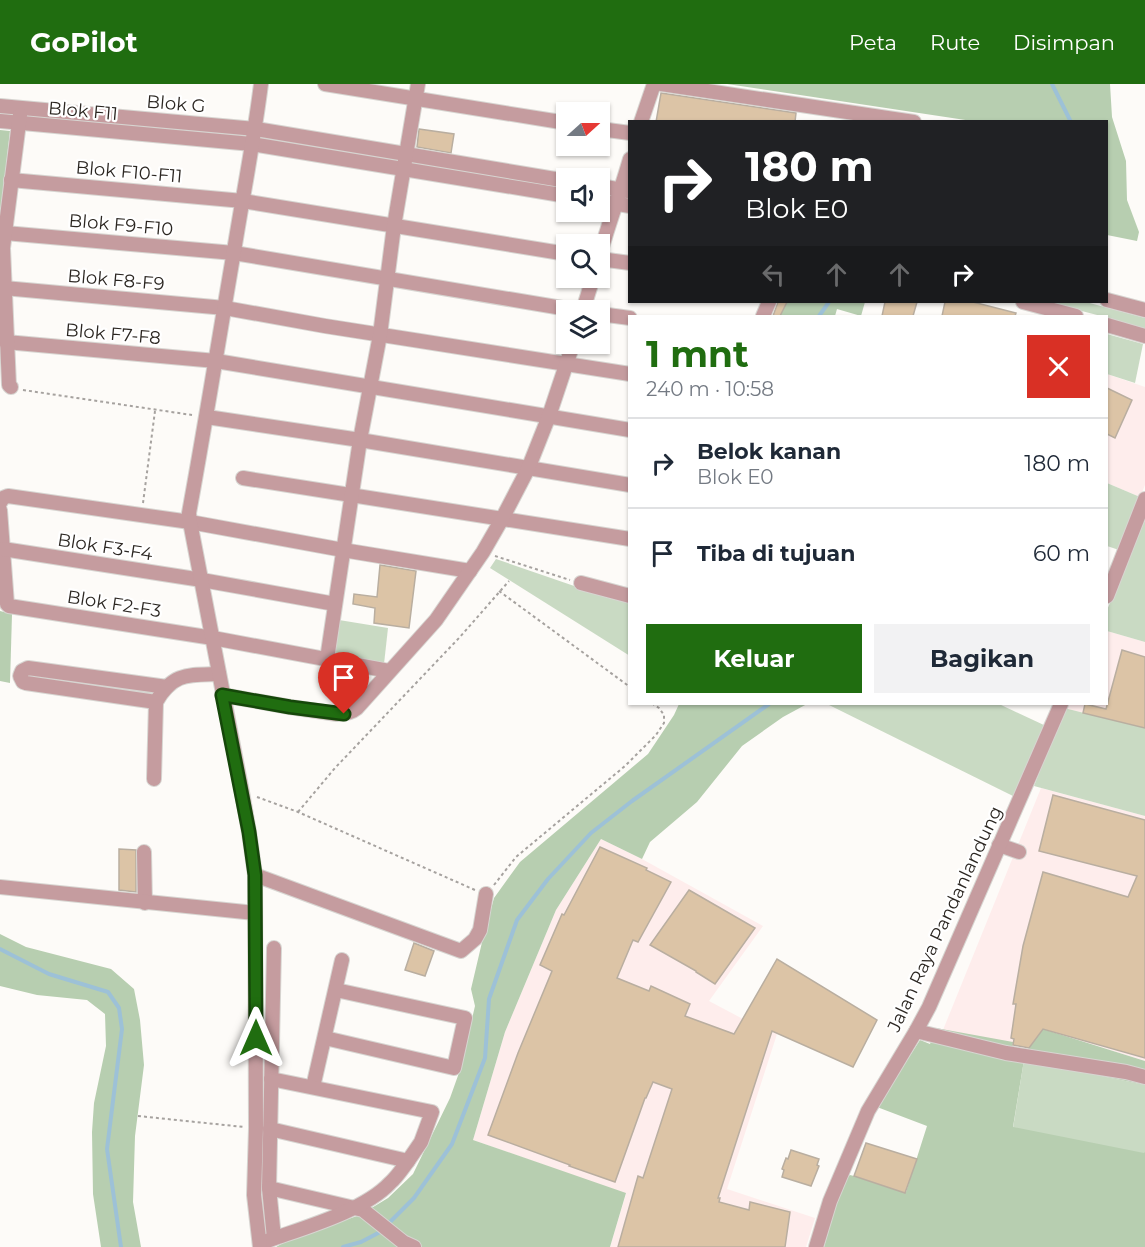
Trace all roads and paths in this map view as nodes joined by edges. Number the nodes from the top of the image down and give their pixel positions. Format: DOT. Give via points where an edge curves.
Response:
graph roads {
  1 [pos="261,84"];
  2 [pos="325,84"];
  3 [pos="418,84"];
  4 [pos="654,84"];
  5 [pos="661,84"];
  6 [pos="415,100"];
  7 [pos="1,106"];
  8 [pos="21,107"];
  9 [pos="643,120"];
  10 [pos="898,120"];
  11 [pos="0,121"];
  12 [pos="556,121"];
  13 [pos="18,124"];
  14 [pos="256,129"];
  15 [pos="610,130"];
  16 [pos="628,133"];
  17 [pos="252,144"];
  18 [pos="406,154"];
  19 [pos="403,170"];
  20 [pos="628,171"];
  21 [pos="556,179"];
  22 [pos="11,180"];
  23 [pos="610,188"];
  24 [pos="625,190"];
  25 [pos="556,194"];
  26 [pos="243,201"];
  27 [pos="610,203"];
  28 [pos="615,204"];
  29 [pos="628,206"];
  30 [pos="394,226"];
  31 [pos="5,232"];
  32 [pos="606,234"];
  33 [pos="556,252"];
  34 [pos="234,253"];
  35 [pos="610,260"];
  36 [pos="628,263"];
  37 [pos="387,279"];
  38 [pos="4,288"];
  39 [pos="1108,300"];
  40 [pos="1027,303"];
  41 [pos="556,307"];
  42 [pos="225,308"];
  43 [pos="1145,310"];
  44 [pos="610,315"];
  45 [pos="1072,315"];
  46 [pos="628,318"];
  47 [pos="1108,325"];
  48 [pos="380,335"];
  49 [pos="1145,336"];
  50 [pos="6,342"];
  51 [pos="570,354"];
  52 [pos="216,361"];
  53 [pos="567,364"];
  54 [pos="628,374"];
  55 [pos="11,387"];
  56 [pos="371,387"];
  57 [pos="155,411"];
  58 [pos="549,416"];
  59 [pos="207,417"];
  60 [pos="628,430"];
  61 [pos="360,440"];
  62 [pos="528,469"];
  63 [pos="243,478"];
  64 [pos="628,485"];
  65 [pos="352,495"];
  66 [pos="4,500"];
  67 [pos="1145,500"];
  68 [pos="0,510"];
  69 [pos="142,515"];
  70 [pos="502,519"];
  71 [pos="189,522"];
  72 [pos="628,539"];
  73 [pos="3,549"];
  74 [pos="343,550"];
  75 [pos="483,552"];
  76 [pos="470,571"];
  77 [pos="202,580"];
  78 [pos="509,580"];
  79 [pos="581,583"];
  80 [pos="499,591"];
  81 [pos="1108,593"];
  82 [pos="628,595"];
  83 [pos="335,604"];
  84 [pos="213,638"];
  85 [pos="327,659"];
  86 [pos="389,671"];
  87 [pos="219,674"];
  88 [pos="628,686"];
  89 [pos="167,687"];
  90 [pos="222,695"];
  91 [pos="156,702"];
  92 [pos="654,705"];
  93 [pos="1061,705"];
  94 [pos="154,778"];
  95 [pos="242,792"];
  96 [pos="298,812"];
  97 [pos="999,845"];
  98 [pos="144,852"];
  99 [pos="1019,852"];
  100 [pos="255,875"];
  101 [pos="0,887"];
  102 [pos="486,894"];
  103 [pos="145,903"];
  104 [pos="255,913"];
  105 [pos="273,948"];
  106 [pos="342,960"];
  107 [pos="336,990"];
  108 [pos="916,1031"];
  109 [pos="325,1038"];
  110 [pos="1145,1077"];
  111 [pos="271,1078"];
  112 [pos="313,1087"];
  113 [pos="138,1116"];
  114 [pos="263,1128"];
  115 [pos="408,1161"];
  116 [pos="269,1188"];
  117 [pos="355,1208"];
  118 [pos="274,1238"];
  119 [pos="260,1245"];
  120 [pos="414,1247"];
  121 [pos="816,1247"];
  1 -- 14 [label="street"];
  2 -- 6 [label="street"];
  3 -- 6 [label="street"];
  4 -- 9 [label="street"];
  5 -- 10 [label="street"];
  6 -- 12 [label="street"];
  6 -- 18 [label="street"];
  7 -- 8 [label="street, Blok G"];
  8 -- 13 [label="street"];
  8 -- 14 [label="street, Blok G"];
  11 -- 13 [label="street, Blok F11"];
  13 -- 17 [label="street, Blok F11"];
  13 -- 22 [label="street"];
  14 -- 17 [label="street"];
  14 -- 18 [label="street, Blok G"];
  15 -- 16 [label="street"];
  17 -- 19 [label="street, Blok F11"];
  17 -- 26 [label="street"];
  18 -- 19 [label="street"];
  18 -- 21 [label="street, Blok G"];
  19 -- 25 [label="street, Blok F11"];
  19 -- 30 [label="street"];
  20 -- 24 [label="street"];
  22 -- 26 [label="street, Blok F10-F11"];
  22 -- 31 [label="street"];
  23 -- 24 [label="street"];
  24 -- 28 [label="street"];
  26 -- 30 [label="street, Blok F10-F11"];
  26 -- 34 [label="street"];
  27 -- 28 [label="street"];
  28 -- 29 [label="street"];
  28 -- 32 [label="street"];
  30 -- 33 [label="street, Blok F10-F11"];
  30 -- 37 [label="street"];
  31 -- 34 [label="street, Blok F9-F10"];
  31 -- 38 [label="street"];
  34 -- 37 [label="street, Blok F9-F10"];
  34 -- 42 [label="street"];
  35 -- 36 [label="street"];
  37 -- 41 [label="street, Blok F9-F10"];
  37 -- 48 [label="street"];
  38 -- 42 [label="street, Blok F8-F9"];
  38 -- 50 [label="street"];
  39 -- 43 [label="street"];
  40 -- 45 [label="street"];
  42 -- 48 [label="street, Blok F8-F9"];
  42 -- 52 [label="street"];
  44 -- 46 [label="street"];
  47 -- 49 [label="street"];
  48 -- 53 [label="street, Blok F8-F9"];
  48 -- 56 [label="street"];
  50 -- 52 [label="street, Blok F7-F8"];
  50 -- 55 [label="street"];
  51 -- 53 [label="street"];
  52 -- 56 [label="street, Blok F7-F8"];
  52 -- 59 [label="street"];
  53 -- 54 [label="street, Blok F8-F9"];
  53 -- 58 [label="street"];
  55 -- 57 [label="path"];
  56 -- 58 [label="street, Blok F7-F8"];
  56 -- 61 [label="street"];
  57 -- 59 [label="path"];
  57 -- 69 [label="path"];
  58 -- 60 [label="street, Blok F7-F8"];
  58 -- 62 [label="street"];
  59 -- 61 [label="street"];
  59 -- 71 [label="street"];
  61 -- 62 [label="street"];
  61 -- 65 [label="street"];
  62 -- 64 [label="street"];
  62 -- 70 [label="street"];
  63 -- 65 [label="street"];
  65 -- 70 [label="street"];
  65 -- 74 [label="street"];
  66 -- 69 [label="street"];
  67 -- 81 [label="street"];
  68 -- 73 [label="street"];
  69 -- 71 [label="street"];
  70 -- 72 [label="street"];
  70 -- 75 [label="street"];
  71 -- 74 [label="street"];
  71 -- 77 [label="street"];
  73 -- 77 [label="street, Blok F3-F4"];
  73 -- 84 [label="street, Blok F2-F3" via="9,606"];
  74 -- 76 [label="street"];
  74 -- 83 [label="street"];
  75 -- 76 [label="street"];
  75 -- 79 [label="path"];
  76 -- 86 [label="street" via="436,620"];
  77 -- 83 [label="street, Blok F3-F4"];
  77 -- 84 [label="street"];
  78 -- 80 [label="path"];
  79 -- 82 [label="street"];
  80 -- 88 [label="path"];
  80 -- 96 [label="path"];
  83 -- 85 [label="street"];
  84 -- 85 [label="street, Blok F2-F3"];
  84 -- 87 [label="street"];
  85 -- 86 [label="street, Blok F2-F3"];
  86 -- 90 [label="street" via="357,708 344,714"];
  87 -- 89 [label="street" via="186,675"];
  87 -- 90 [label="street"];
  89 -- 91 [label="street"];
  89 -- 91 [label="street" via="28,668 20,676 26,683"];
  90 -- 95 [label="street"];
  91 -- 94 [label="street"];
  92 -- 102 [label="path" via="664,715 656,735 625,766 516,857"];
  93 -- 97 [label="street, Jalan Raya Pandanlandung"];
  95 -- 96 [label="path"];
  95 -- 100 [label="street"];
  96 -- 102 [label="path"];
  97 -- 99 [label="street"];
  97 -- 108 [label="street, Jalan Raya Pandanlandung"];
  98 -- 103 [label="street"];
  100 -- 102 [label="street" via="461,951 480,930"];
  100 -- 104 [label="street"];
  101 -- 103 [label="street"];
  103 -- 104 [label="street"];
  104 -- 114 [label="street"];
  105 -- 111 [label="street"];
  106 -- 107 [label="street"];
  107 -- 109 [label="street"];
  107 -- 109 [label="street" via="465,1018 454,1068"];
  108 -- 110 [label="street" via="1006,1053"];
  108 -- 121 [label="street, Jalan Raya Pandanlandung" via="860,1128"];
  109 -- 112 [label="street"];
  111 -- 112 [label="street"];
  111 -- 114 [label="street"];
  112 -- 115 [label="street" via="432,1112 421,1142"];
  113 -- 114 [label="path"];
  114 -- 115 [label="street"];
  114 -- 116 [label="street"];
  114 -- 119 [label="street" via="254,1195"];
  115 -- 117 [label="street" via="389,1185"];
  116 -- 117 [label="street"];
  116 -- 118 [label="street"];
  117 -- 118 [label="street"];
  117 -- 120 [label="street"];
  118 -- 119 [label="street"];
}
